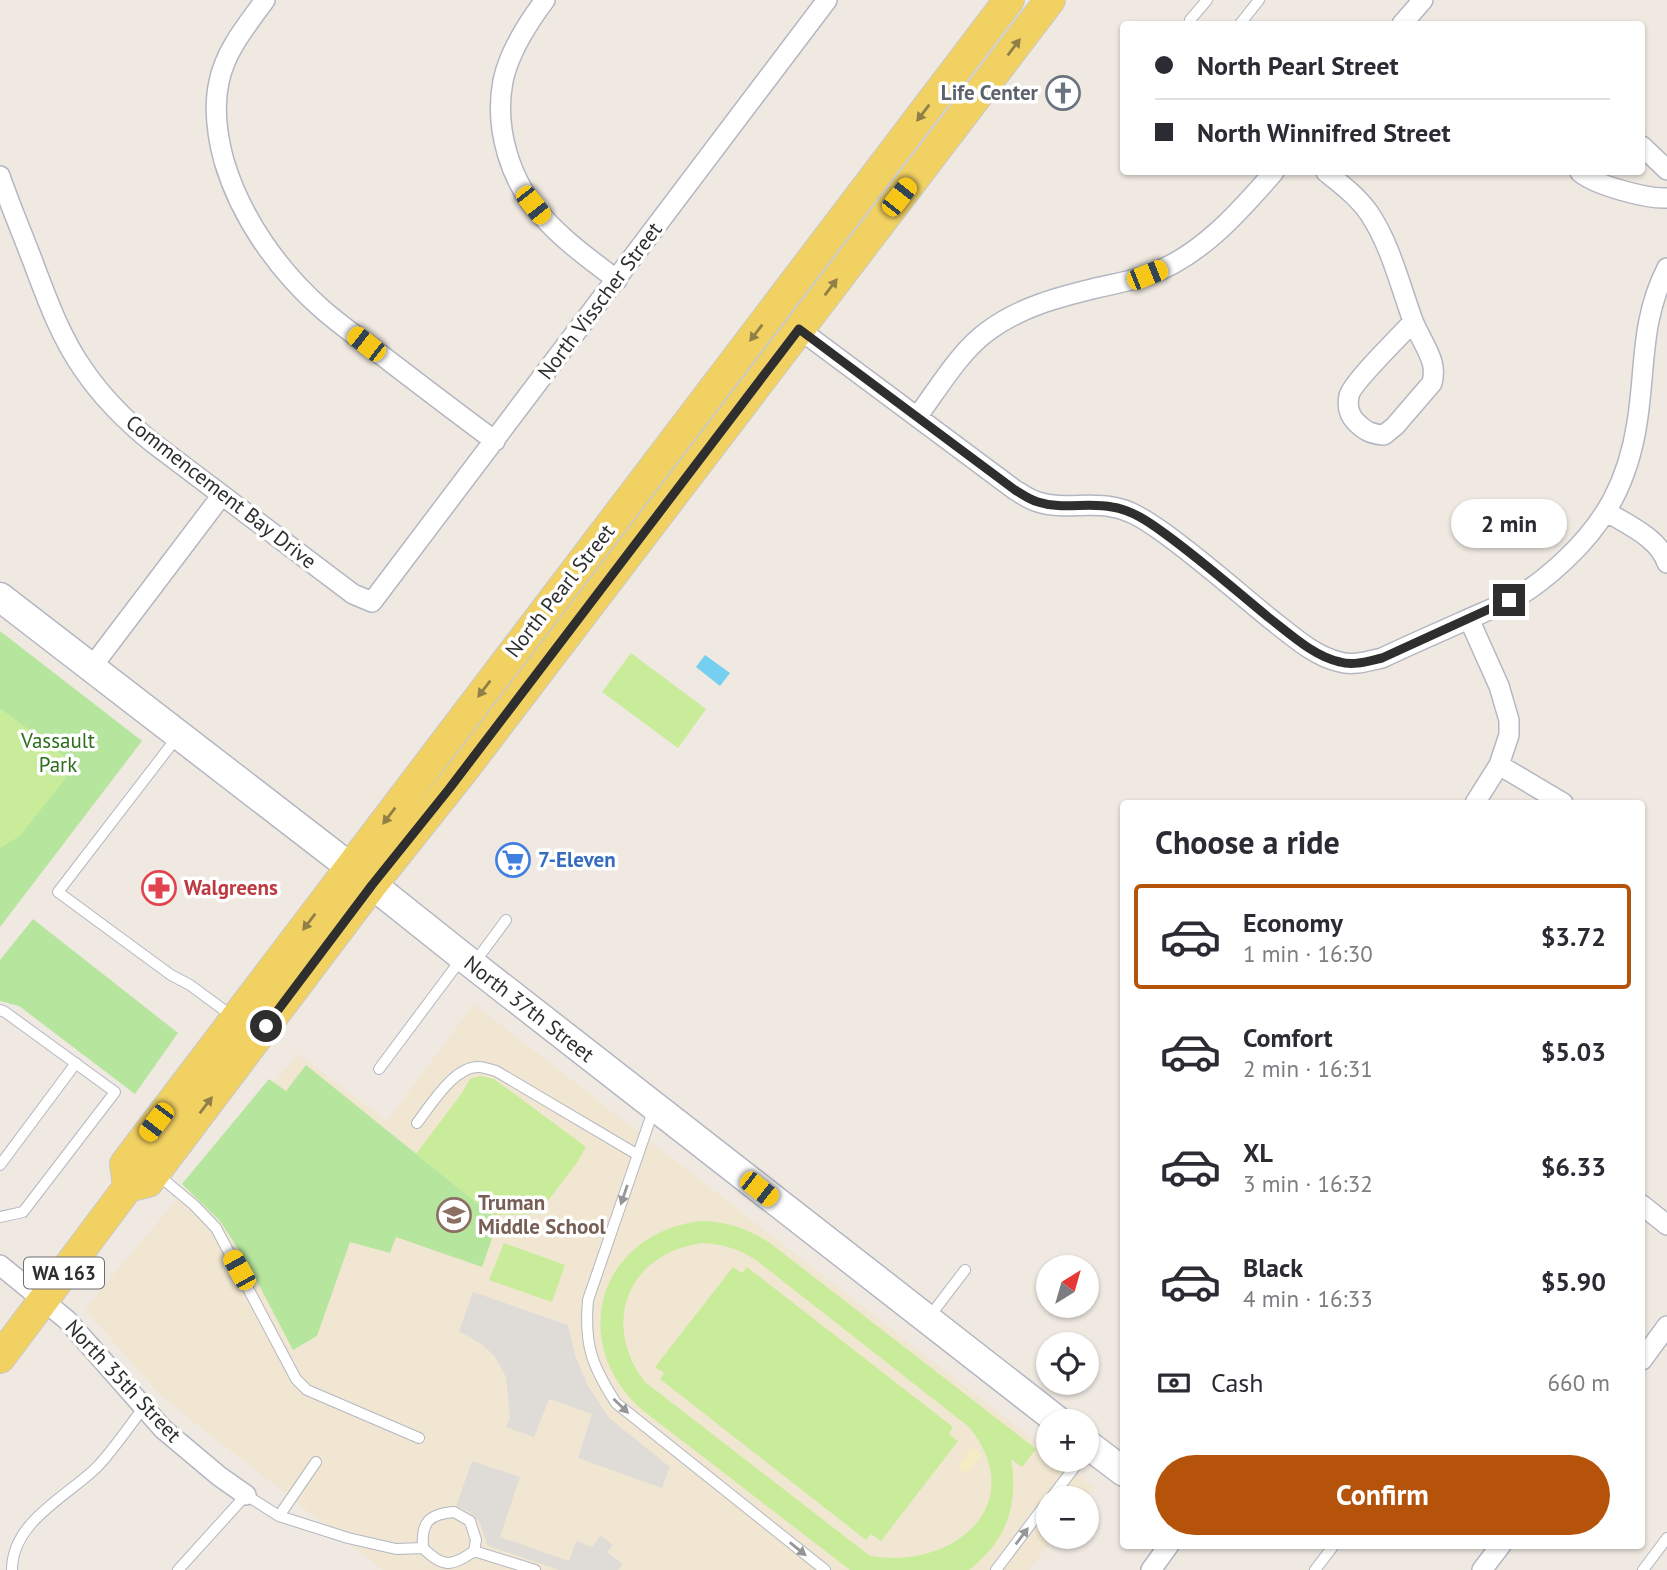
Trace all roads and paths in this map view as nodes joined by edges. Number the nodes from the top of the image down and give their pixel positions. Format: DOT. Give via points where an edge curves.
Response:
graph roads {
  1 [pos="265,0"];
  2 [pos="545,0"];
  3 [pos="827,0"];
  4 [pos="1009,0"];
  5 [pos="1050,0"];
  6 [pos="1207,0"];
  7 [pos="1259,0"];
  8 [pos="1423,0"];
  9 [pos="1190,21"];
  10 [pos="1242,21"];
  11 [pos="1405,21"];
  12 [pos="1645,149"];
  13 [pos="1667,170"];
  14 [pos="1272,175"];
  15 [pos="1330,175"];
  16 [pos="1584,175"];
  17 [pos="0,176"];
  18 [pos="1667,198"];
  19 [pos="1667,268"];
  20 [pos="617,280"];
  21 [pos="1413,322"];
  22 [pos="799,329"];
  23 [pos="917,417"];
  24 [pos="495,442"];
  25 [pos="222,495"];
  26 [pos="1607,512"];
  27 [pos="1647,538"];
  28 [pos="1667,544"];
  29 [pos="1667,564"];
  30 [pos="0,597"];
  31 [pos="372,602"];
  32 [pos="1469,619"];
  33 [pos="91,668"];
  34 [pos="178,735"];
  35 [pos="1499,765"];
  36 [pos="1477,800"];
  37 [pos="1558,800"];
  38 [pos="361,876"];
  39 [pos="506,920"];
  40 [pos="468,961"];
  41 [pos="2,1014"];
  42 [pos="235,1018"];
  43 [pos="76,1063"];
  44 [pos="379,1069"];
  45 [pos="654,1107"];
  46 [pos="417,1123"];
  47 [pos="638,1155"];
  48 [pos="0,1165"];
  49 [pos="155,1173"];
  50 [pos="128,1187"];
  51 [pos="1645,1207"];
  52 [pos="0,1217"];
  53 [pos="1667,1225"];
  54 [pos="0,1265"];
  55 [pos="965,1270"];
  56 [pos="44,1301"];
  57 [pos="927,1319"];
  58 [pos="1667,1326"];
  59 [pos="1645,1356"];
  60 [pos="0,1358"];
  61 [pos="144,1406"];
  62 [pos="1043,1409"];
  63 [pos="419,1438"];
  64 [pos="1099,1458"];
  65 [pos="316,1462"];
  66 [pos="1120,1470"];
  67 [pos="1069,1472"];
  68 [pos="1059,1486"];
  69 [pos="246,1495"];
  70 [pos="279,1516"];
  71 [pos="1036,1516"];
  72 [pos="1667,1538"];
  73 [pos="424,1548"];
  74 [pos="1166,1549"];
  75 [pos="1331,1549"];
  76 [pos="1498,1549"];
  77 [pos="474,1551"];
  78 [pos="12,1570"];
  79 [pos="178,1570"];
  80 [pos="535,1570"];
  81 [pos="825,1570"];
  82 [pos="996,1570"];
  83 [pos="1150,1570"];
  84 [pos="1315,1570"];
  85 [pos="1482,1570"];
  86 [pos="1643,1570"];
  1 -- 24 [label="street" via="229,52 216,106 218,138 243,209 273,256 322,309"];
  2 -- 20 [label="street" via="518,41 503,81 504,143 517,178 542,217"];
  3 -- 20 [label="street, North Visscher Street"];
  4 -- 38 [label="main road, North Pearl Street / WA 163, one-way"];
  22 -- 5 [label="main road, North Pearl Street / WA 163, one-way"];
  6 -- 9 [label="lane"];
  7 -- 10 [label="lane"];
  8 -- 11 [label="street"];
  12 -- 13 [label="street"];
  14 -- 23 [label="street" via="1223,227 1166,268 1042,304 993,328 977,340"];
  15 -- 21 [label="street" via="1367,209 1378,227"];
  16 -- 18 [label="street" via="1624,191"];
  17 -- 25 [label="street, Commencement Bay Drive" via="48,303 84,372 133,426"];
  19 -- 26 [label="street" via="1650,310 1633,445"];
  20 -- 24 [label="street, North Visscher Street"];
  21 -- 21 [label="street" via="1433,363 1432,383 1384,435 1368,433 1350,415 1349,394"];
  22 -- 23 [label="street"];
  22 -- 38 [label="main road, North Pearl Street / WA 163" via="449,789"];
  23 -- 32 [label="street" via="1037,502 1102,505 1137,516 1166,534 1289,634 1331,659 1351,663 1382,658"];
  24 -- 31 [label="street, North Visscher Street"];
  25 -- 31 [label="street, Commencement Bay Drive" via="353,594"];
  25 -- 33 [label="street"];
  26 -- 27 [label="street"];
  26 -- 32 [label="street" via="1591,534 1546,576 1523,593"];
  27 -- 28 [label="street"];
  27 -- 29 [label="street" via="1660,549"];
  30 -- 33 [label="street, North 37th Street"];
  32 -- 35 [label="street" via="1507,709 1509,735"];
  33 -- 34 [label="street, North 37th Street"];
  34 -- 38 [label="street, North 37th Street"];
  34 -- 42 [label="lane" via="58,892"];
  35 -- 36 [label="street"];
  35 -- 37 [label="street"];
  38 -- 40 [label="street, North 37th Street"];
  38 -- 42 [label="main road, North Pearl Street / WA 163, one-way"];
  49 -- 38 [label="main road, North Pearl Street / WA 163, one-way"];
  39 -- 40 [label="lane"];
  40 -- 44 [label="lane"];
  40 -- 45 [label="street, North 37th Street"];
  41 -- 43 [label="lane"];
  42 -- 50 [label="main road, North Pearl Street / WA 163" via="125,1164"];
  43 -- 48 [label="lane"];
  43 -- 52 [label="lane" via="115,1092 23,1212"];
  45 -- 47 [label="lane"];
  45 -- 57 [label="street, North 37th Street"];
  46 -- 47 [label="lane" via="450,1081 478,1066 496,1071"];
  47 -- 81 [label="lane, one-way" via="588,1300 587,1339 601,1381 616,1403"];
  49 -- 50 [label="main road, North Pearl Street / WA 163" via="148,1182"];
  49 -- 63 [label="lane" via="216,1228 296,1379 307,1390"];
  50 -- 56 [label="main road, North Pearl Street / WA 163"];
  51 -- 53 [label="street"];
  54 -- 56 [label="street, North 35th Street"];
  55 -- 57 [label="lane"];
  56 -- 60 [label="main road, North Pearl Street / WA 163"];
  56 -- 61 [label="street, North 35th Street" via="67,1320"];
  57 -- 62 [label="street, North 37th Street"];
  58 -- 59 [label="street"];
  61 -- 69 [label="street, North 35th Street" via="163,1429"];
  61 -- 78 [label="lane" via="98,1466 33,1520 21,1537"];
  64 -- 66 [label="street"];
  65 -- 70 [label="lane"];
  67 -- 68 [label="lane"];
  69 -- 70 [label="lane"];
  69 -- 79 [label="lane"];
  70 -- 73 [label="lane" via="396,1549"];
  82 -- 71 [label="lane, one-way"];
  72 -- 86 [label="lane"];
  73 -- 77 [label="lane" via="448,1564"];
  73 -- 77 [label="lane" via="427,1522 438,1513 454,1512 470,1521"];
  74 -- 83 [label="street"];
  75 -- 84 [label="lane"];
  76 -- 85 [label="street"];
  77 -- 80 [label="lane"];
}
